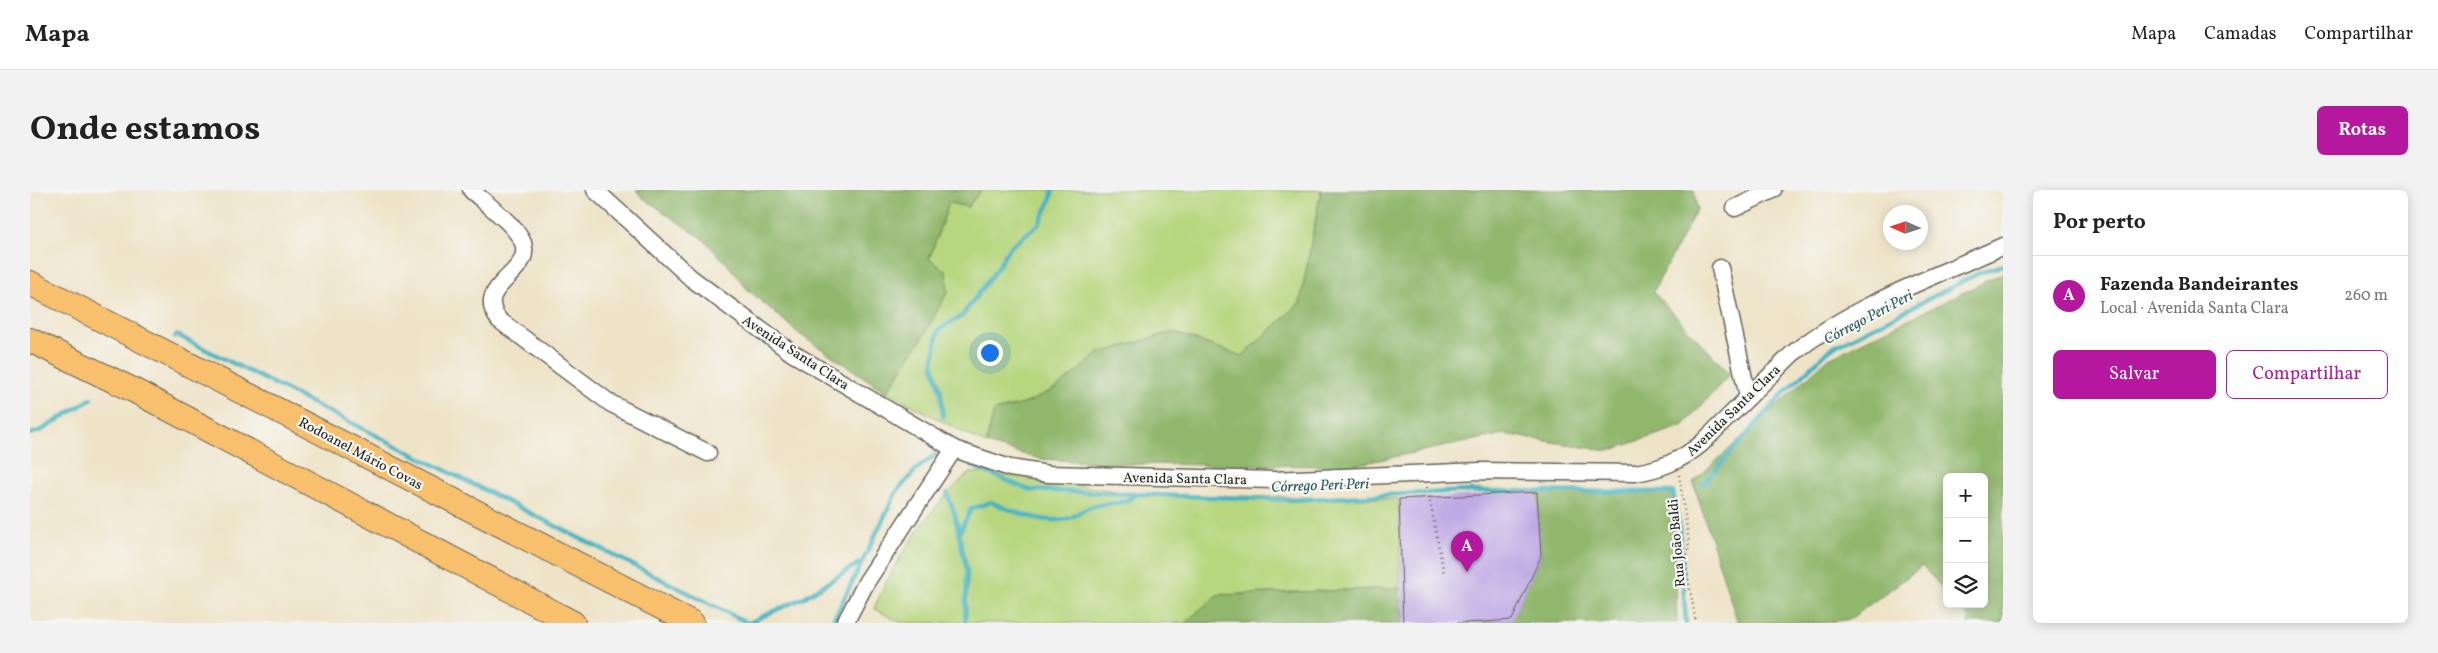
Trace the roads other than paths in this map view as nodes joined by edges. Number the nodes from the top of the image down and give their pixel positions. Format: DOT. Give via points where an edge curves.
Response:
graph roads {
  1 [pos="471,190"];
  2 [pos="595,190"];
  3 [pos="1773,190"];
  4 [pos="1735,208"];
  5 [pos="2003,246"];
  6 [pos="1720,268"];
  7 [pos="30,283"];
  8 [pos="30,340"];
  9 [pos="1748,397"];
  10 [pos="954,449"];
  11 [pos="708,453"];
  12 [pos="573,623"];
  13 [pos="692,623"];
  14 [pos="845,623"];
  1 -- 11 [label="street" via="513,229 524,250 519,264 494,292 492,307 499,320 610,403"];
  2 -- 10 [label="street, Avenida Santa Clara" via="732,310 792,353"];
  3 -- 4 [label="street"];
  5 -- 9 [label="street, Avenida Santa Clara" via="1850,316 1806,342"];
  6 -- 9 [label="street"];
  7 -- 13 [label="highway, Rodoanel Mário Covas"];
  8 -- 12 [label="highway" via="150,399"];
  9 -- 10 [label="street, Avenida Santa Clara" via="1701,444 1678,461 1658,470 1635,473 1480,471 1273,480 1048,474 986,461"];
  10 -- 14 [label="street" via="873,572"];
}
